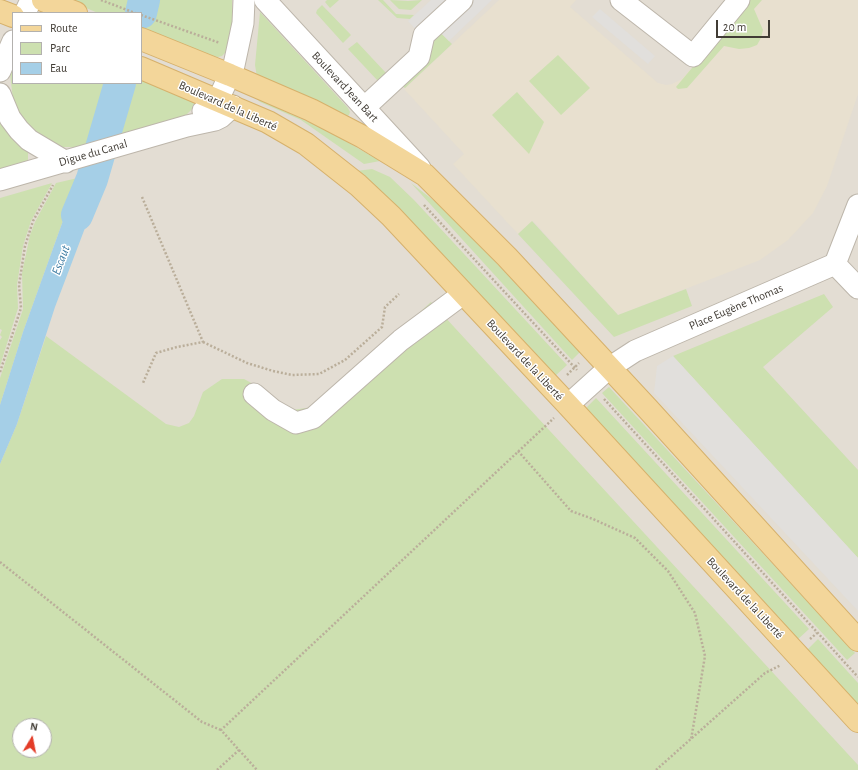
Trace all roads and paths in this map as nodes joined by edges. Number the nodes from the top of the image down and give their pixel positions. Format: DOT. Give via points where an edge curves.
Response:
graph roads {
  1 [pos="31,0"];
  2 [pos="43,0"];
  3 [pos="101,0"];
  4 [pos="244,0"];
  5 [pos="265,0"];
  6 [pos="462,0"];
  7 [pos="621,0"];
  8 [pos="739,0"];
  9 [pos="0,11"];
  10 [pos="25,12"];
  11 [pos="73,12"];
  12 [pos="132,12"];
  13 [pos="142,15"];
  14 [pos="12,16"];
  15 [pos="168,24"];
  16 [pos="142,39"];
  17 [pos="12,43"];
  18 [pos="0,71"];
  19 [pos="148,71"];
  20 [pos="230,74"];
  21 [pos="0,94"];
  22 [pos="225,103"];
  23 [pos="364,107"];
  24 [pos="75,159"];
  25 [pos="425,175"];
  26 [pos="0,180"];
  27 [pos="142,196"];
  28 [pos="858,204"];
  29 [pos="835,264"];
  30 [pos="858,288"];
  31 [pos="399,294"];
  32 [pos="463,294"];
  33 [pos="203,342"];
  34 [pos="593,351"];
  35 [pos="609,368"];
  36 [pos="0,372"];
  37 [pos="143,383"];
  38 [pos="552,389"];
  39 [pos="254,394"];
  40 [pos="600,395"];
  41 [pos="568,406"];
  42 [pos="518,451"];
  43 [pos="0,562"];
  44 [pos="858,640"];
  45 [pos="796,653"];
  46 [pos="853,661"];
  47 [pos="848,666"];
  48 [pos="858,677"];
  49 [pos="858,721"];
  50 [pos="221,730"];
  51 [pos="691,740"];
  52 [pos="239,750"];
  53 [pos="217,770"];
  54 [pos="257,770"];
  55 [pos="656,770"];
  1 -- 10 [label="street"];
  2 -- 11 [label="main road"];
  3 -- 12 [label="path"];
  4 -- 20 [label="street" via="243,23"];
  5 -- 23 [label="street, Boulevard Jean Bart"];
  6 -- 23 [label="street" via="424,35 419,57"];
  7 -- 8 [label="street" via="693,56"];
  9 -- 14 [label="main road"];
  13 -- 15 [label="path"];
  16 -- 20 [label="main road"];
  17 -- 18 [label="street"];
  19 -- 22 [label="main road, Boulevard de la Liberté"];
  20 -- 22 [label="street"];
  20 -- 25 [label="main road" via="311,110 363,137"];
  21 -- 24 [label="street" via="10,118 29,140"];
  22 -- 24 [label="street, Digue du Canal" via="187,126"];
  22 -- 32 [label="main road, Boulevard de la Liberté" via="268,122 334,164 391,216"];
  23 -- 25 [label="street, Boulevard Jean Bart"];
  24 -- 26 [label="street, Digue du Canal"];
  24 -- 36 [label="path" via="33,221 28,235 20,272 20,308"];
  25 -- 34 [label="main road" via="507,257"];
  27 -- 33 [label="path"];
  28 -- 29 [label="street"];
  29 -- 30 [label="street"];
  29 -- 35 [label="street, Place Eugène Thomas" via="635,351"];
  31 -- 33 [label="path" via="385,307 382,327 346,360 319,374 292,375 273,371"];
  32 -- 38 [label="main road, Boulevard de la Liberté"];
  32 -- 39 [label="street" via="401,340 313,418 296,423 273,410"];
  33 -- 37 [label="path" via="156,353"];
  34 -- 35 [label="main road"];
  34 -- 38 [label="path"];
  35 -- 41 [label="street, Place Eugène Thomas"];
  35 -- 44 [label="main road"];
  38 -- 41 [label="main road, Boulevard de la Liberté"];
  40 -- 47 [label="path"];
  41 -- 42 [label="path"];
  41 -- 45 [label="main road, Boulevard de la Liberté"];
  42 -- 50 [label="path"];
  42 -- 51 [label="path" via="571,511 635,538 668,571 695,613 705,656"];
  43 -- 50 [label="path" via="202,722"];
  45 -- 49 [label="main road, Boulevard de la Liberté"];
  45 -- 51 [label="path" via="785,663 766,673"];
  46 -- 47 [label="path"];
  47 -- 48 [label="path"];
  50 -- 52 [label="path"];
  51 -- 55 [label="path"];
  52 -- 53 [label="path"];
  52 -- 54 [label="path"];
}
